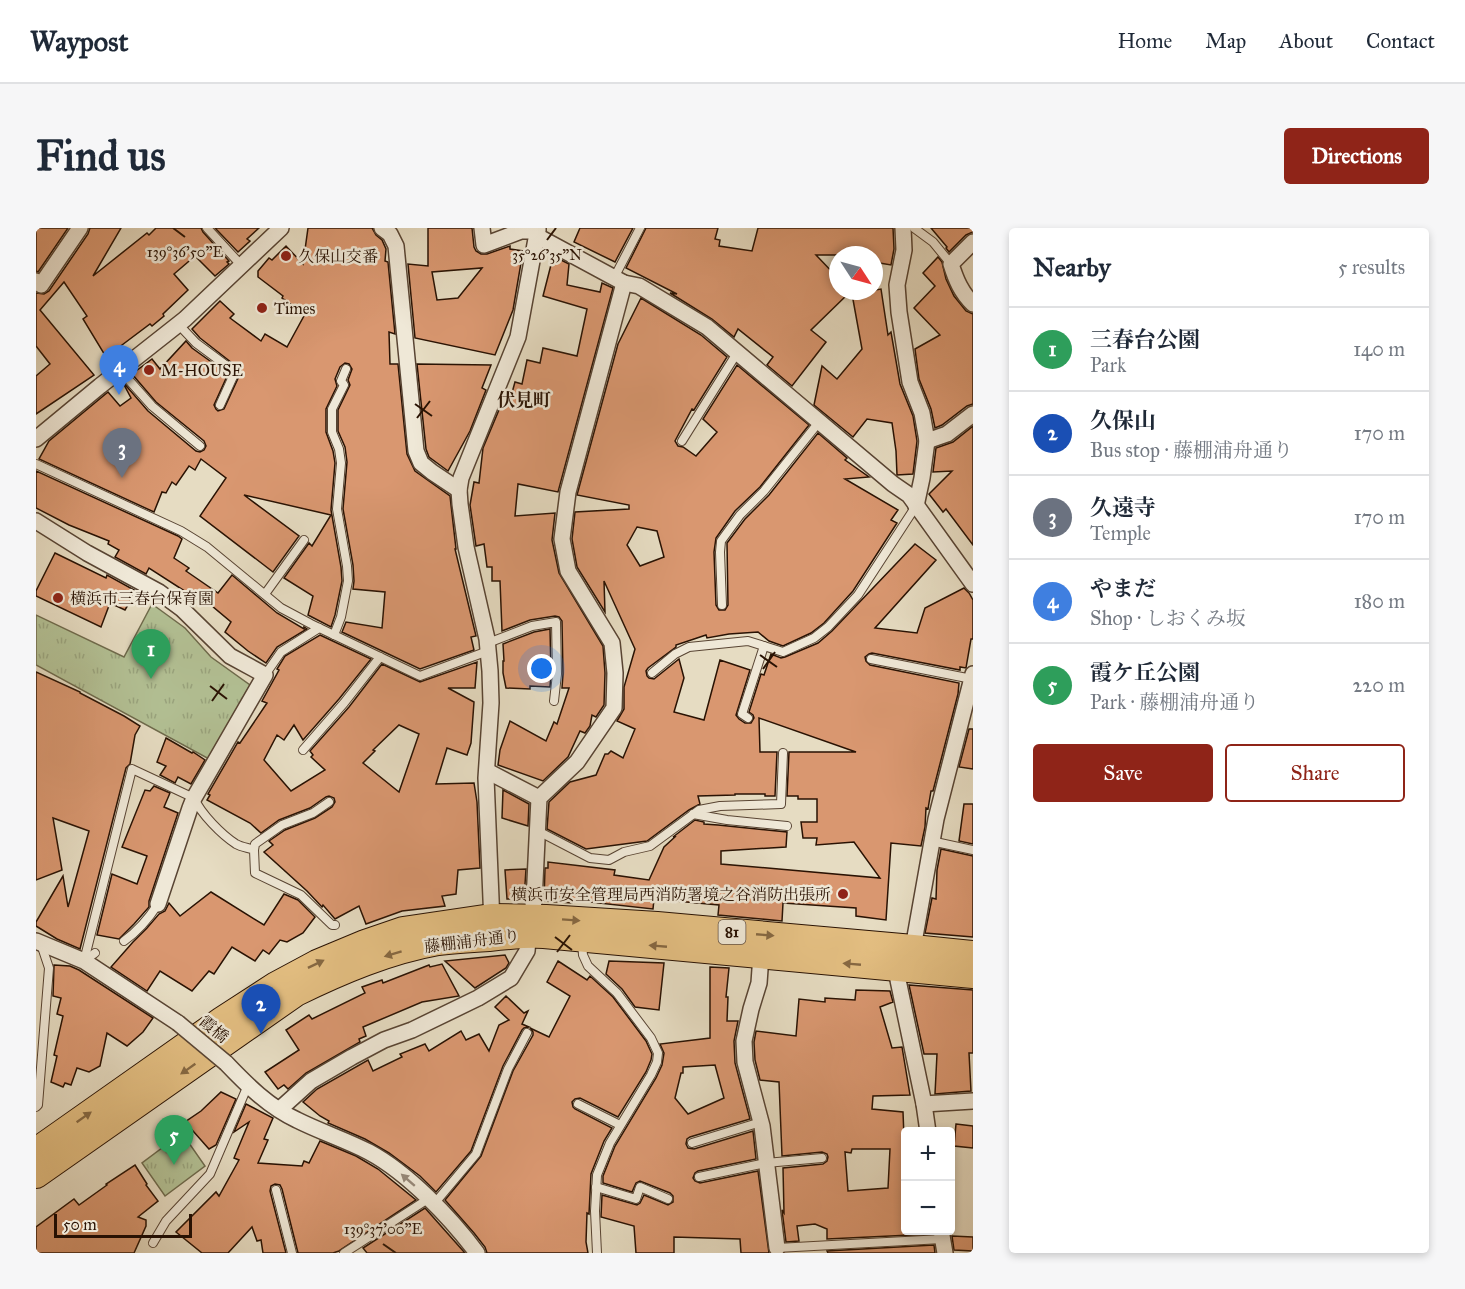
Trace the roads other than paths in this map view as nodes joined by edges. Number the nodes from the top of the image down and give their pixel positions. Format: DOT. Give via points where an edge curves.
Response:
graph roads {
  1 [pos="80,228"];
  2 [pos="207,228"];
  3 [pos="281,228"];
  4 [pos="382,228"];
  5 [pos="482,228"];
  6 [pos="640,228"];
  7 [pos="903,228"];
  8 [pos="914,228"];
  9 [pos="537,231"];
  10 [pos="973,242"];
  11 [pos="951,264"];
  12 [pos="242,266"];
  13 [pos="619,280"];
  14 [pos="38,283"];
  15 [pos="973,304"];
  16 [pos="178,324"];
  17 [pos="737,353"];
  18 [pos="346,369"];
  19 [pos="120,370"];
  20 [pos="220,405"];
  21 [pos="973,414"];
  22 [pos="819,422"];
  23 [pos="36,439"];
  24 [pos="682,441"];
  25 [pos="927,441"];
  26 [pos="200,446"];
  27 [pos="36,464"];
  28 [pos="459,490"];
  29 [pos="916,506"];
  30 [pos="36,521"];
  31 [pos="304,540"];
  32 [pos="973,584"];
  33 [pos="265,594"];
  34 [pos="722,605"];
  35 [pos="319,628"];
  36 [pos="334,634"];
  37 [pos="764,646"];
  38 [pos="488,647"];
  39 [pos="380,657"];
  40 [pos="871,659"];
  41 [pos="652,673"];
  42 [pos="265,675"];
  43 [pos="972,676"];
  44 [pos="554,701"];
  45 [pos="748,718"];
  46 [pos="303,750"];
  47 [pos="783,753"];
  48 [pos="487,771"];
  49 [pos="194,798"];
  50 [pos="539,798"];
  51 [pos="329,802"];
  52 [pos="693,814"];
  53 [pos="787,826"];
  54 [pos="538,831"];
  55 [pos="931,841"];
  56 [pos="254,850"];
  57 [pos="973,850"];
  58 [pos="158,904"];
  59 [pos="335,925"];
  60 [pos="529,926"];
  61 [pos="492,927"];
  62 [pos="581,939"];
  63 [pos="124,941"];
  64 [pos="38,942"];
  65 [pos="973,954"];
  66 [pos="761,955"];
  67 [pos="89,957"];
  68 [pos="907,958"];
  69 [pos="973,975"];
  70 [pos="526,1033"];
  71 [pos="248,1085"];
  72 [pos="973,1101"];
  73 [pos="578,1104"];
  74 [pos="924,1104"];
  75 [pos="36,1107"];
  76 [pos="280,1109"];
  77 [pos="761,1122"];
  78 [pos="620,1125"];
  79 [pos="927,1127"];
  80 [pos="692,1143"];
  81 [pos="36,1151"];
  82 [pos="822,1158"];
  83 [pos="766,1163"];
  84 [pos="36,1175"];
  85 [pos="699,1177"];
  86 [pos="596,1188"];
  87 [pos="276,1190"];
  88 [pos="668,1199"];
  89 [pos="431,1201"];
  90 [pos="943,1241"];
  91 [pos="153,1243"];
  92 [pos="777,1248"];
  93 [pos="292,1253"];
  94 [pos="344,1253"];
  95 [pos="477,1253"];
  96 [pos="597,1253"];
  1 -- 14 [label="street"];
  2 -- 12 [label="lane"];
  3 -- 12 [label="street"];
  4 -- 28 [label="street" via="396,246 416,451 421,463"];
  5 -- 9 [label="street" via="484,245 521,231"];
  6 -- 13 [label="lane"];
  7 -- 25 [label="street" via="904,250 897,285 899,312 909,382 922,413"];
  8 -- 11 [label="lane" via="933,242"];
  9 -- 13 [label="street"];
  9 -- 28 [label="street" via="518,337"];
  10 -- 11 [label="street"];
  11 -- 15 [label="street" via="961,291"];
  12 -- 16 [label="street"];
  13 -- 17 [label="street" via="639,286 675,307 707,327"];
  13 -- 50 [label="street" via="568,492 562,538 568,571 612,643 617,706 577,762"];
  16 -- 19 [label="street"];
  16 -- 20 [label="lane" via="235,372"];
  17 -- 22 [label="street"];
  17 -- 24 [label="lane"];
  18 -- 36 [label="lane" via="340,381 344,385 332,409 332,432 341,463 337,509 348,581"];
  19 -- 23 [label="street"];
  19 -- 26 [label="lane" via="152,406"];
  21 -- 25 [label="street" via="947,435"];
  22 -- 29 [label="street" via="909,495"];
  22 -- 34 [label="lane" via="721,541"];
  25 -- 29 [label="street"];
  27 -- 33 [label="lane" via="181,531"];
  28 -- 38 [label="street" via="466,547"];
  29 -- 32 [label="street"];
  29 -- 37 [label="lane" via="858,595 828,627 783,652"];
  30 -- 42 [label="street" via="159,592 183,609 230,656"];
  31 -- 33 [label="lane"];
  33 -- 35 [label="lane" via="281,608"];
  35 -- 36 [label="lane"];
  35 -- 42 [label="lane" via="281,652"];
  36 -- 39 [label="lane"];
  37 -- 41 [label="lane" via="748,641 689,647"];
  37 -- 45 [label="lane" via="742,714"];
  38 -- 39 [label="lane" via="420,676"];
  38 -- 44 [label="lane" via="532,626 556,621"];
  38 -- 48 [label="street" via="491,703"];
  39 -- 46 [label="lane"];
  40 -- 43 [label="lane"];
  42 -- 49 [label="street"];
  43 -- 55 [label="street"];
  47 -- 52 [label="lane" via="781,804 720,806"];
  48 -- 50 [label="street"];
  48 -- 61 [label="street"];
  49 -- 56 [label="lane" via="220,831 237,844"];
  49 -- 58 [label="street"];
  49 -- 67 [label="lane" via="132,769"];
  50 -- 54 [label="street"];
  51 -- 56 [label="lane" via="282,825 255,844"];
  52 -- 53 [label="lane"];
  52 -- 54 [label="lane" via="650,846 609,860 590,858"];
  54 -- 60 [label="street"];
  55 -- 57 [label="lane"];
  55 -- 68 [label="street"];
  56 -- 59 [label="lane" via="255,873 301,895"];
  58 -- 63 [label="lane"];
  60 -- 61 [label="main road, 藤棚浦舟通り / 81"];
  60 -- 62 [label="main road, 藤棚浦舟通り / 81"];
  60 -- 68 [label="main road, 藤棚浦舟通り / 81, one-way" via="669,926"];
  60 -- 76 [label="street" via="527,951 511,978 478,998 352,1057 310,1081"];
  81 -- 61 [label="main road, 藤棚浦舟通り / 81, one-way" via="222,1020 317,963 403,930"];
  61 -- 84 [label="main road, 藤棚浦舟通り / 81, one-way" via="375,959 296,993"];
  66 -- 62 [label="main road, 藤棚浦舟通り / 81, one-way"];
  62 -- 78 [label="lane" via="588,966 617,993 658,1053 651,1075"];
  64 -- 67 [label="street, 霞橋"];
  64 -- 75 [label="lane" via="49,968"];
  65 -- 68 [label="main road, 藤棚浦舟通り / 81"];
  68 -- 66 [label="main road, 藤棚浦舟通り / 81, one-way"];
  66 -- 77 [label="street" via="759,983 744,1041 745,1062"];
  67 -- 71 [label="street, 霞橋, bridge" via="178,1023"];
  68 -- 69 [label="main road, 藤棚浦舟通り / 81"];
  68 -- 74 [label="street" via="898,980"];
  70 -- 89 [label="lane" via="476,1154"];
  71 -- 76 [label="street, 霞橋"];
  71 -- 91 [label="lane" via="210,1174 166,1221"];
  72 -- 74 [label="street"];
  73 -- 78 [label="lane"];
  74 -- 79 [label="street"];
  89 -- 76 [label="street, 霞橋, one-way" via="370,1153"];
  77 -- 80 [label="lane"];
  77 -- 83 [label="street"];
  78 -- 86 [label="lane" via="597,1174"];
  82 -- 83 [label="lane"];
  83 -- 85 [label="lane"];
  83 -- 92 [label="street"];
  86 -- 88 [label="lane" via="636,1199 640,1187"];
  86 -- 96 [label="lane"];
  87 -- 93 [label="lane"];
  89 -- 94 [label="lane"];
  89 -- 95 [label="street, 霞橋"];
  90 -- 92 [label="lane"];
}
